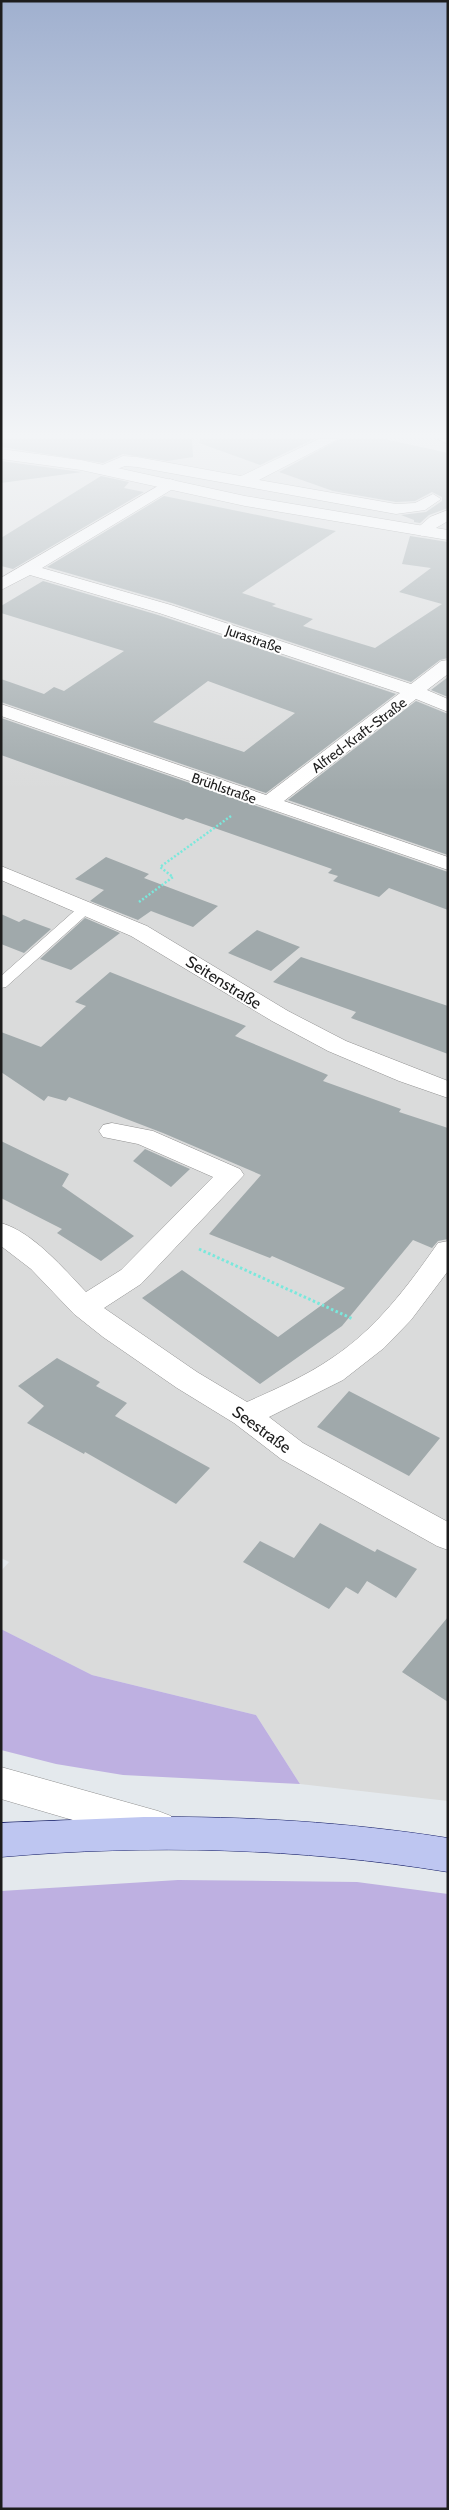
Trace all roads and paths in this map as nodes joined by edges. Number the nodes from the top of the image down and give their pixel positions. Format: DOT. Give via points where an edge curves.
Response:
graph roads {
  1 [pos="49,556"];
  2 [pos="28,569"];
  3 [pos="1,585"];
  4 [pos="448,665"];
  5 [pos="416,692"];
  6 [pos="448,706"];
  7 [pos="1,710"];
  8 [pos="262,801"];
  9 [pos="448,864"];
  10 [pos="1,872"];
  11 [pos="86,908"];
  12 [pos="114,920"];
  13 [pos="1,984"];
  14 [pos="448,1090"];
  15 [pos="112,1130"];
  16 [pos="1,1232"];
  17 [pos="171,1237"];
  18 [pos="445,1259"];
  19 [pos="84,1307"];
  20 [pos="383,1333"];
  21 [pos="245,1415"];
  22 [pos="448,1538"];
  23 [pos="1,1783"];
  24 [pos="172,1832"];
  25 [pos="1,1840"];
  26 [pos="448,1855"];
  1 -- 2 [label="street"];
  2 -- 3 [label="street"];
  2 -- 5 [label="street, Jurastraße" via="166,608"];
  4 -- 5 [label="street, Alfred-Kraft-Straße"];
  5 -- 6 [label="street, Jurastraße"];
  5 -- 8 [label="street, Alfred-Kraft-Straße"];
  7 -- 8 [label="street, Brühlstraße"];
  8 -- 9 [label="street, Brühlstraße"];
  8 -- 12 [label="path" via="160,867 173,877"];
  10 -- 11 [label="street, Seitenstraße"];
  11 -- 12 [label="street, Seitenstraße"];
  11 -- 13 [label="lane"];
  12 -- 14 [label="street, Seitenstraße" via="166,946 304,1030 372,1062"];
  15 -- 17 [label="street" via="144,1137 231,1175"];
  16 -- 19 [label="street, Seestraße" via="41,1262"];
  17 -- 19 [label="street" via="131,1277"];
  17 -- 20 [label="path"];
  18 -- 20 [label="street"];
  19 -- 21 [label="street, Seestraße" via="121,1336"];
  20 -- 21 [label="street" via="329,1374"];
  21 -- 22 [label="street, Seestraße" via="292,1451"];
  23 -- 24 [label="street"];
  24 -- 25 [label="main road"];
  24 -- 26 [label="main road" via="326,1838"];
}
